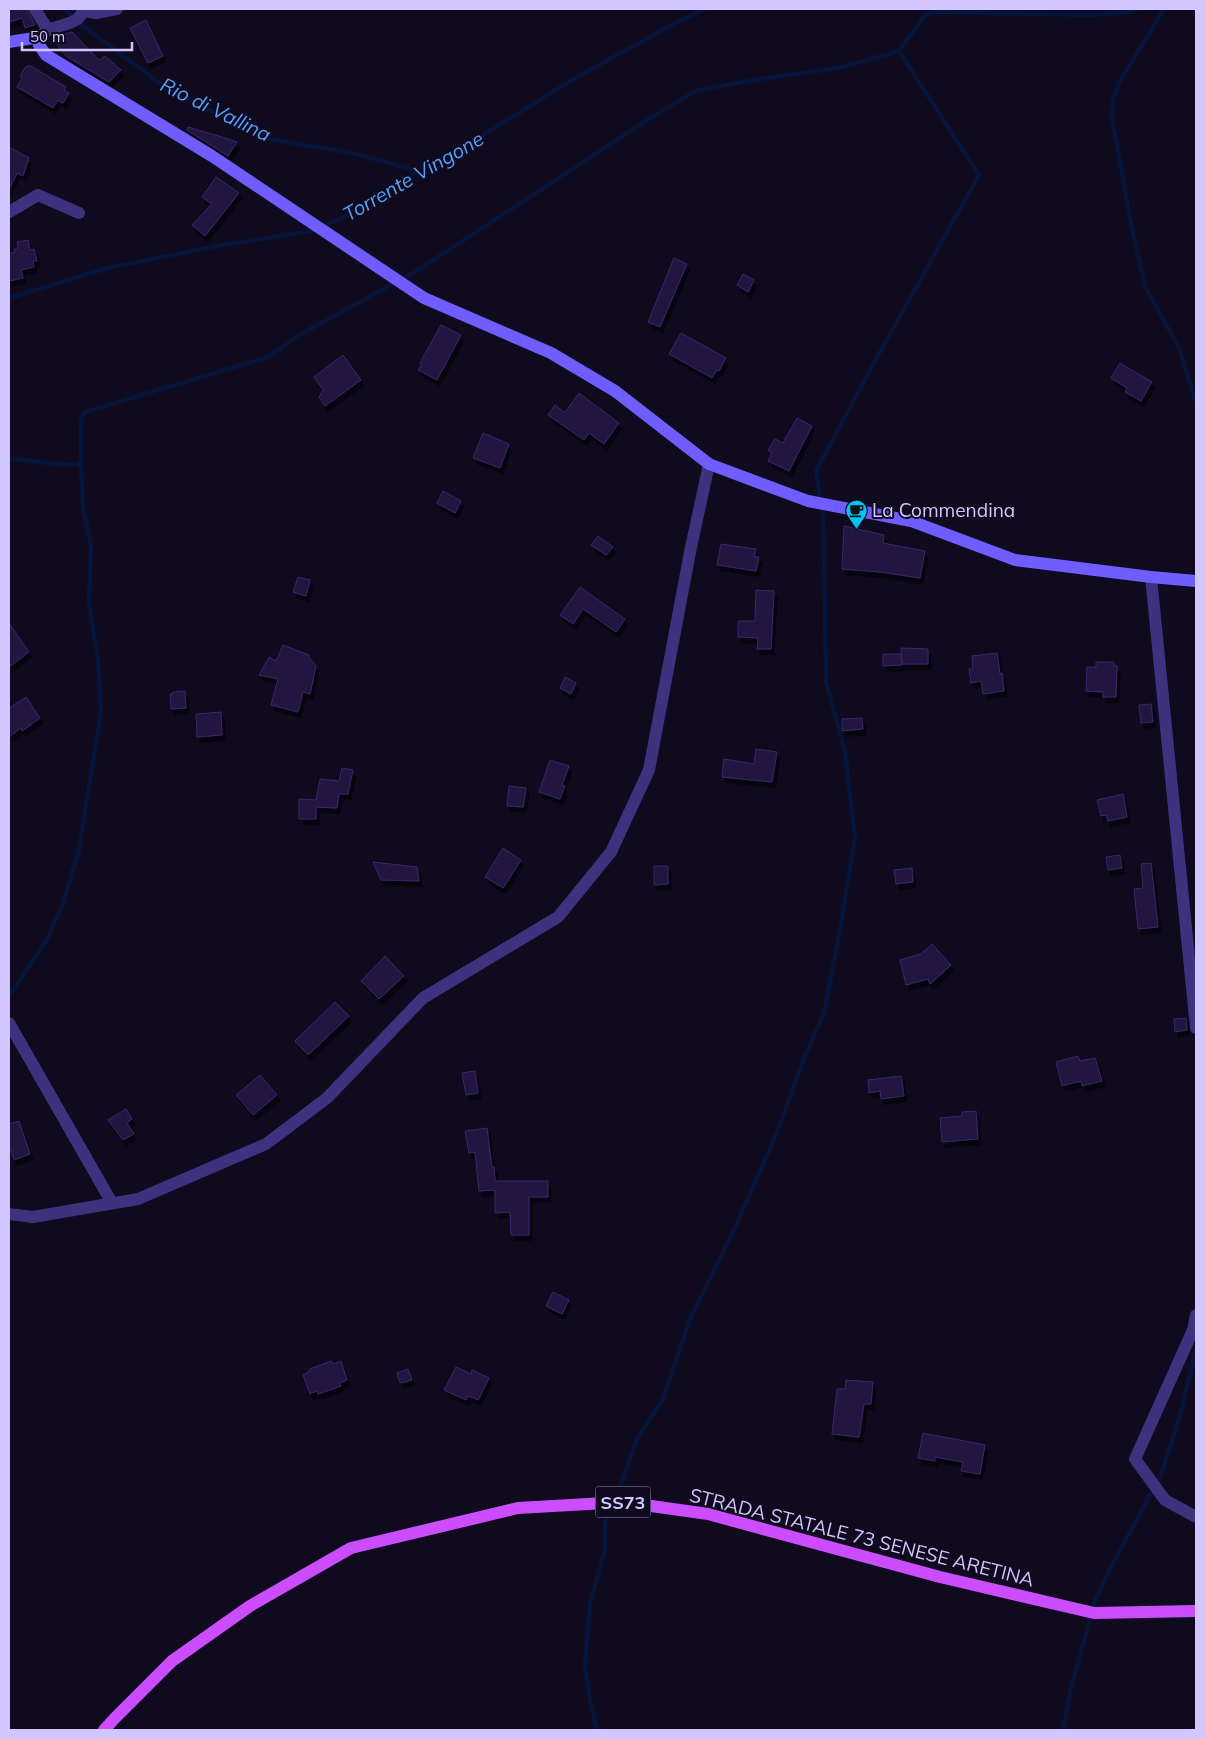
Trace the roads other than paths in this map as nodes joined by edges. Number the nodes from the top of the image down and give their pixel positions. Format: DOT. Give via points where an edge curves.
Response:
graph roads {
  1 [pos="35,9"];
  2 [pos="117,9"];
  3 [pos="78,15"];
  4 [pos="44,34"];
  5 [pos="9,42"];
  6 [pos="9,212"];
  7 [pos="79,213"];
  8 [pos="709,464"];
  9 [pos="1151,577"];
  10 [pos="1196,581"];
  11 [pos="9,1023"];
  12 [pos="1196,1028"];
  13 [pos="112,1203"];
  14 [pos="9,1214"];
  15 [pos="1196,1315"];
  16 [pos="1196,1517"];
  17 [pos="1196,1611"];
  18 [pos="104,1730"];
  1 -- 4 [label="street"];
  2 -- 3 [label="street"];
  3 -- 4 [label="street"];
  4 -- 5 [label="street"];
  4 -- 8 [label="street" via="39,45 46,54 212,156 424,298 551,352 615,391"];
  6 -- 7 [label="street" via="38,195"];
  8 -- 9 [label="street" via="808,501 911,521 1015,560"];
  8 -- 13 [label="street" via="649,770 611,852 558,917 423,998 327,1098 266,1144 138,1199"];
  9 -- 10 [label="street"];
  9 -- 12 [label="street"];
  11 -- 13 [label="street"];
  13 -- 14 [label="street" via="33,1216"];
  15 -- 16 [label="street" via="1193,1330 1135,1460 1165,1500"];
  17 -- 18 [label="main road, STRADA STATALE 73 SENESE ARETINA / SS73" via="1094,1613 940,1577 708,1514 623,1502 518,1508 351,1548 250,1606 172,1661"];
}
